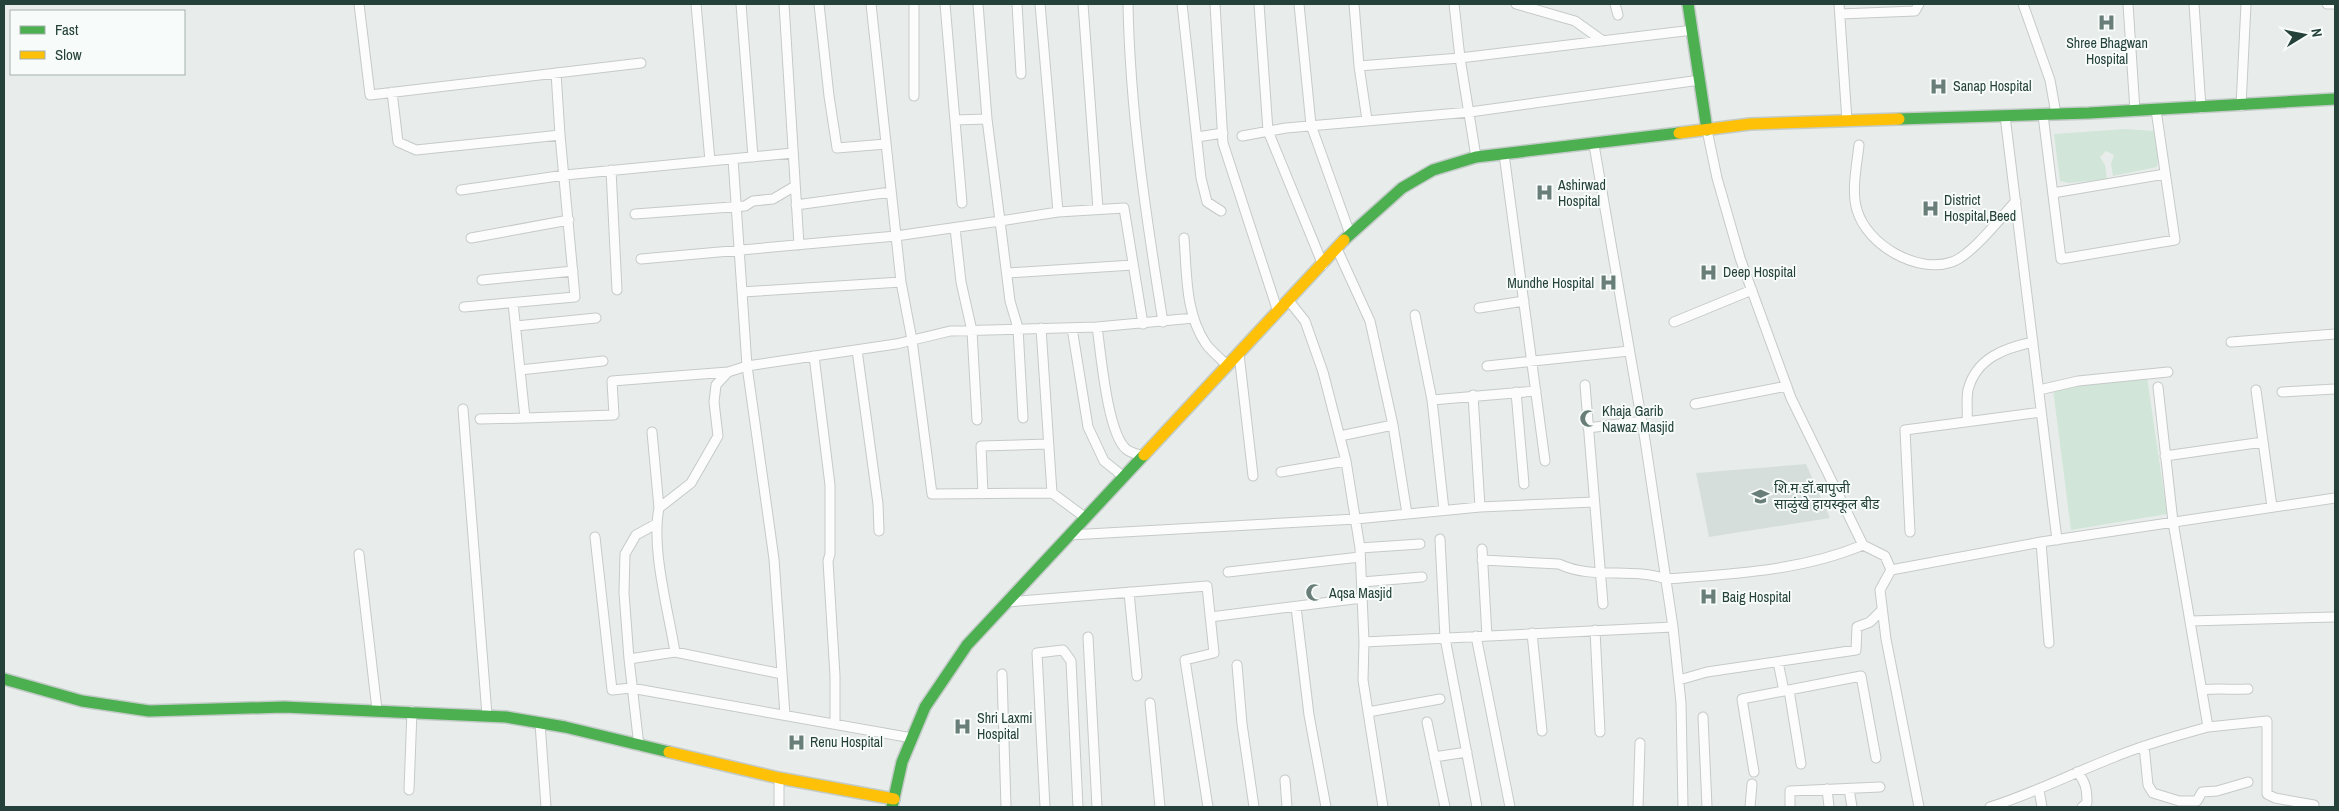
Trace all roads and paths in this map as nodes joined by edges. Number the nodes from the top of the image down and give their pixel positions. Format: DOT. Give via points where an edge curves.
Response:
graph roads {
  1 [pos="359,4"];
  2 [pos="696,4"];
  3 [pos="740,4"];
  4 [pos="784,4"];
  5 [pos="819,4"];
  6 [pos="871,4"];
  7 [pos="914,4"];
  8 [pos="945,4"];
  9 [pos="978,4"];
  10 [pos="1017,4"];
  11 [pos="1040,4"];
  12 [pos="1083,4"];
  13 [pos="1128,4"];
  14 [pos="1182,4"];
  15 [pos="1215,4"];
  16 [pos="1259,4"];
  17 [pos="1299,4"];
  18 [pos="1354,4"];
  19 [pos="1454,4"];
  20 [pos="1516,4"];
  21 [pos="1615,4"];
  22 [pos="1688,4"];
  23 [pos="1839,4"];
  24 [pos="1919,4"];
  25 [pos="2023,4"];
  26 [pos="2128,4"];
  27 [pos="2194,4"];
  28 [pos="2246,4"];
  29 [pos="2326,4"];
  30 [pos="2335,4"];
  31 [pos="1840,14"];
  32 [pos="1618,15"];
  33 [pos="1693,30"];
  34 [pos="1603,41"];
  35 [pos="1460,58"];
  36 [pos="641,63"];
  37 [pos="1359,66"];
  38 [pos="556,73"];
  39 [pos="1021,74"];
  40 [pos="1700,80"];
  41 [pos="392,92"];
  42 [pos="914,96"];
  43 [pos="2335,99"];
  44 [pos="2241,106"];
  45 [pos="2200,108"];
  46 [pos="2156,110"];
  47 [pos="2135,111"];
  48 [pos="1470,112"];
  49 [pos="2056,114"];
  50 [pos="2042,115"];
  51 [pos="2005,116"];
  52 [pos="987,118"];
  53 [pos="955,120"];
  54 [pos="1367,120"];
  55 [pos="1848,121"];
  56 [pos="1311,126"];
  57 [pos="1707,130"];
  58 [pos="1268,131"];
  59 [pos="1223,133"];
  60 [pos="560,135"];
  61 [pos="1242,136"];
  62 [pos="1196,137"];
  63 [pos="886,144"];
  64 [pos="1594,145"];
  65 [pos="1859,145"];
  66 [pos="793,153"];
  67 [pos="1504,154"];
  68 [pos="753,157"];
  69 [pos="1476,157"];
  70 [pos="733,159"];
  71 [pos="710,161"];
  72 [pos="611,170"];
  73 [pos="2165,174"];
  74 [pos="565,175"];
  75 [pos="795,186"];
  76 [pos="461,190"];
  77 [pos="891,192"];
  78 [pos="2053,193"];
  79 [pos="2016,201"];
  80 [pos="962,203"];
  81 [pos="796,205"];
  82 [pos="736,207"];
  83 [pos="1098,209"];
  84 [pos="1220,211"];
  85 [pos="1058,212"];
  86 [pos="635,214"];
  87 [pos="569,220"];
  88 [pos="1000,221"];
  89 [pos="955,228"];
  90 [pos="1350,234"];
  91 [pos="896,236"];
  92 [pos="471,238"];
  93 [pos="1184,238"];
  94 [pos="799,245"];
  95 [pos="739,250"];
  96 [pos="1338,250"];
  97 [pos="640,259"];
  98 [pos="1133,265"];
  99 [pos="1323,265"];
  100 [pos="573,271"];
  101 [pos="1008,272"];
  102 [pos="482,280"];
  103 [pos="901,282"];
  104 [pos="617,290"];
  105 [pos="1752,290"];
  106 [pos="742,292"];
  107 [pos="1289,302"];
  108 [pos="1524,302"];
  109 [pos="513,303"];
  110 [pos="464,307"];
  111 [pos="1479,308"];
  112 [pos="1278,313"];
  113 [pos="1415,315"];
  114 [pos="596,318"];
  115 [pos="1194,318"];
  116 [pos="1163,322"];
  117 [pos="1674,322"];
  118 [pos="1143,324"];
  119 [pos="516,326"];
  120 [pos="1098,327"];
  121 [pos="1018,328"];
  122 [pos="1040,328"];
  123 [pos="1072,328"];
  124 [pos="972,330"];
  125 [pos="2335,334"];
  126 [pos="912,340"];
  127 [pos="2033,342"];
  128 [pos="2231,342"];
  129 [pos="857,350"];
  130 [pos="1630,351"];
  131 [pos="1239,354"];
  132 [pos="814,356"];
  133 [pos="1532,360"];
  134 [pos="603,361"];
  135 [pos="747,366"];
  136 [pos="1228,366"];
  137 [pos="1487,366"];
  138 [pos="520,370"];
  139 [pos="728,372"];
  140 [pos="2168,372"];
  141 [pos="1585,385"];
  142 [pos="1786,386"];
  143 [pos="2158,388"];
  144 [pos="2335,389"];
  145 [pos="1536,390"];
  146 [pos="2039,390"];
  147 [pos="2256,390"];
  148 [pos="1516,392"];
  149 [pos="2282,392"];
  150 [pos="1473,395"];
  151 [pos="1432,400"];
  152 [pos="1694,404"];
  153 [pos="463,409"];
  154 [pos="2041,412"];
  155 [pos="525,418"];
  156 [pos="1023,418"];
  157 [pos="480,419"];
  158 [pos="977,420"];
  159 [pos="1642,421"];
  160 [pos="1967,422"];
  161 [pos="1393,425"];
  162 [pos="1588,428"];
  163 [pos="652,432"];
  164 [pos="1340,436"];
  165 [pos="2263,442"];
  166 [pos="1048,444"];
  167 [pos="1144,456"];
  168 [pos="2165,456"];
  169 [pos="1346,461"];
  170 [pos="1545,461"];
  171 [pos="1281,472"];
  172 [pos="1253,476"];
  173 [pos="1124,477"];
  174 [pos="1524,484"];
  175 [pos="1052,493"];
  176 [pos="983,494"];
  177 [pos="2335,498"];
  178 [pos="1594,502"];
  179 [pos="1480,507"];
  180 [pos="2272,507"];
  181 [pos="659,508"];
  182 [pos="1444,510"];
  183 [pos="1407,514"];
  184 [pos="1086,518"];
  185 [pos="1356,519"];
  186 [pos="2173,522"];
  187 [pos="656,524"];
  188 [pos="879,531"];
  189 [pos="1910,532"];
  190 [pos="1070,535"];
  191 [pos="595,537"];
  192 [pos="1440,539"];
  193 [pos="2057,540"];
  194 [pos="2041,542"];
  195 [pos="1420,544"];
  196 [pos="1863,545"];
  197 [pos="1482,549"];
  198 [pos="1360,552"];
  199 [pos="359,554"];
  200 [pos="1482,560"];
  201 [pos="1890,570"];
  202 [pos="1228,572"];
  203 [pos="1600,573"];
  204 [pos="1422,577"];
  205 [pos="1666,579"];
  206 [pos="1362,582"];
  207 [pos="1129,592"];
  208 [pos="1362,598"];
  209 [pos="1007,602"];
  210 [pos="1603,604"];
  211 [pos="1296,607"];
  212 [pos="1882,610"];
  213 [pos="2335,617"];
  214 [pos="1210,618"];
  215 [pos="2190,620"];
  216 [pos="1673,627"];
  217 [pos="1595,630"];
  218 [pos="1532,633"];
  219 [pos="1476,636"];
  220 [pos="1487,636"];
  221 [pos="1088,637"];
  222 [pos="1445,638"];
  223 [pos="1364,642"];
  224 [pos="2049,643"];
  225 [pos="675,652"];
  226 [pos="629,659"];
  227 [pos="1778,662"];
  228 [pos="1237,665"];
  229 [pos="782,674"];
  230 [pos="1002,674"];
  231 [pos="1137,676"];
  232 [pos="4,680"];
  233 [pos="1679,680"];
  234 [pos="631,688"];
  235 [pos="2248,689"];
  236 [pos="1786,690"];
  237 [pos="2202,690"];
  238 [pos="1440,699"];
  239 [pos="1150,703"];
  240 [pos="377,710"];
  241 [pos="412,712"];
  242 [pos="1368,712"];
  243 [pos="487,715"];
  244 [pos="785,715"];
  245 [pos="1703,717"];
  246 [pos="1427,722"];
  247 [pos="540,723"];
  248 [pos="835,724"];
  249 [pos="2208,727"];
  250 [pos="1542,731"];
  251 [pos="1600,732"];
  252 [pos="912,738"];
  253 [pos="1640,743"];
  254 [pos="639,746"];
  255 [pos="2144,746"];
  256 [pos="1467,752"];
  257 [pos="1434,756"];
  258 [pos="1876,758"];
  259 [pos="1801,764"];
  260 [pos="1754,772"];
  261 [pos="2078,772"];
  262 [pos="779,778"];
  263 [pos="1286,780"];
  264 [pos="2248,782"];
  265 [pos="1752,784"];
  266 [pos="1880,788"];
  267 [pos="1827,789"];
  268 [pos="1849,789"];
  269 [pos="409,790"];
  270 [pos="2039,790"];
  271 [pos="893,803"];
  272 [pos="2197,804"];
  273 [pos="2314,805"];
  274 [pos="546,807"];
  275 [pos="779,807"];
  276 [pos="1006,807"];
  277 [pos="1046,807"];
  278 [pos="1078,807"];
  279 [pos="1097,807"];
  280 [pos="1160,807"];
  281 [pos="1208,807"];
  282 [pos="1254,807"];
  283 [pos="1287,807"];
  284 [pos="1326,807"];
  285 [pos="1383,807"];
  286 [pos="1445,807"];
  287 [pos="1477,807"];
  288 [pos="1510,807"];
  289 [pos="1638,807"];
  290 [pos="1683,807"];
  291 [pos="1707,807"];
  292 [pos="1750,807"];
  293 [pos="1790,807"];
  294 [pos="1829,807"];
  295 [pos="1852,807"];
  296 [pos="1919,807"];
  297 [pos="1990,807"];
  298 [pos="2042,807"];
  299 [pos="2082,807"];
  1 -- 41 [label="street" via="370,95"];
  2 -- 71 [label="street"];
  3 -- 68 [label="street"];
  4 -- 66 [label="street"];
  5 -- 63 [label="street" via="837,148"];
  6 -- 63 [label="street"];
  7 -- 42 [label="street"];
  8 -- 53 [label="street"];
  9 -- 52 [label="street"];
  10 -- 39 [label="street"];
  11 -- 85 [label="street"];
  12 -- 83 [label="street"];
  13 -- 116 [label="street" via="1134,98"];
  14 -- 62 [label="street"];
  15 -- 59 [label="street"];
  16 -- 58 [label="street"];
  17 -- 56 [label="street"];
  18 -- 37 [label="street"];
  19 -- 35 [label="street"];
  20 -- 34 [label="street" via="1575,21"];
  21 -- 32 [label="street"];
  22 -- 33 [label="main road"];
  23 -- 31 [label="street"];
  24 -- 31 [label="street" via="1916,11"];
  25 -- 49 [label="street" via="2050,80"];
  26 -- 47 [label="street"];
  27 -- 45 [label="street"];
  28 -- 44 [label="street"];
  29 -- 30 [label="street"];
  31 -- 55 [label="street"];
  33 -- 34 [label="street"];
  33 -- 40 [label="main road"];
  34 -- 35 [label="street"];
  35 -- 37 [label="street"];
  35 -- 48 [label="street"];
  36 -- 38 [label="street"];
  37 -- 54 [label="street"];
  38 -- 41 [label="street"];
  38 -- 60 [label="street"];
  40 -- 48 [label="street"];
  40 -- 57 [label="main road"];
  41 -- 60 [label="street" via="398,142 416,150"];
  43 -- 44 [label="main road"];
  44 -- 45 [label="main road"];
  45 -- 46 [label="main road"];
  46 -- 47 [label="main road"];
  46 -- 73 [label="street"];
  47 -- 49 [label="main road"];
  48 -- 54 [label="street"];
  48 -- 69 [label="street"];
  49 -- 50 [label="main road"];
  50 -- 51 [label="main road"];
  50 -- 78 [label="street"];
  51 -- 55 [label="main road"];
  51 -- 79 [label="street"];
  52 -- 53 [label="street"];
  52 -- 88 [label="street"];
  53 -- 80 [label="street"];
  54 -- 56 [label="street"];
  55 -- 57 [label="main road" via="1750,124"];
  56 -- 58 [label="street"];
  56 -- 90 [label="street"];
  57 -- 64 [label="main road"];
  57 -- 105 [label="street" via="1740,258"];
  58 -- 61 [label="street"];
  58 -- 99 [label="street"];
  59 -- 62 [label="street"];
  59 -- 112 [label="street" via="1223,143"];
  60 -- 74 [label="street"];
  62 -- 84 [label="street" via="1207,202"];
  63 -- 77 [label="street"];
  64 -- 67 [label="main road"];
  64 -- 130 [label="street"];
  65 -- 79 [label="street" via="1856,209 1866,230 1879,244 1904,258 1932,265 1953,262 1973,248"];
  66 -- 68 [label="street"];
  66 -- 75 [label="street"];
  67 -- 69 [label="main road"];
  67 -- 108 [label="street"];
  68 -- 70 [label="street"];
  69 -- 90 [label="main road" via="1433,170 1409,184"];
  70 -- 71 [label="street"];
  70 -- 82 [label="street"];
  71 -- 72 [label="street"];
  72 -- 74 [label="street"];
  72 -- 104 [label="street"];
  73 -- 78 [label="street"];
  73 -- 78 [label="street" via="2175,240 2061,259"];
  74 -- 76 [label="street"];
  74 -- 87 [label="street"];
  75 -- 81 [label="street"];
  75 -- 82 [label="street" via="773,199"];
  77 -- 81 [label="street"];
  77 -- 91 [label="street"];
  79 -- 127 [label="street"];
  81 -- 94 [label="street"];
  82 -- 86 [label="street"];
  82 -- 95 [label="street"];
  83 -- 85 [label="street"];
  83 -- 98 [label="street" via="1124,208"];
  85 -- 88 [label="street"];
  87 -- 92 [label="street"];
  87 -- 100 [label="street"];
  88 -- 89 [label="street"];
  88 -- 101 [label="street"];
  89 -- 91 [label="street"];
  89 -- 124 [label="street" via="961,282"];
  90 -- 96 [label="main road"];
  91 -- 94 [label="street"];
  91 -- 103 [label="street"];
  93 -- 115 [label="street" via="1189,302"];
  94 -- 95 [label="street"];
  95 -- 97 [label="street"];
  95 -- 106 [label="street"];
  96 -- 99 [label="main road"];
  96 -- 161 [label="street" via="1370,321"];
  98 -- 101 [label="street"];
  98 -- 118 [label="street"];
  99 -- 107 [label="main road"];
  100 -- 102 [label="street"];
  100 -- 109 [label="street" via="575,297"];
  101 -- 121 [label="street" via="1010,301"];
  103 -- 106 [label="street"];
  103 -- 126 [label="street"];
  105 -- 117 [label="street"];
  105 -- 142 [label="street"];
  106 -- 135 [label="street"];
  107 -- 112 [label="main road"];
  107 -- 164 [label="street" via="1305,321"];
  108 -- 111 [label="street"];
  108 -- 133 [label="street"];
  109 -- 110 [label="street"];
  109 -- 119 [label="street"];
  112 -- 131 [label="main road"];
  113 -- 151 [label="street"];
  114 -- 119 [label="street"];
  115 -- 116 [label="street"];
  115 -- 136 [label="street" via="1207,344"];
  116 -- 118 [label="street"];
  118 -- 120 [label="street"];
  119 -- 138 [label="street"];
  120 -- 123 [label="street"];
  120 -- 167 [label="street" via="1109,405 1119,441 1127,450"];
  121 -- 122 [label="street"];
  121 -- 124 [label="street"];
  121 -- 156 [label="street"];
  122 -- 123 [label="street"];
  122 -- 166 [label="street"];
  123 -- 173 [label="street" via="1088,428 1104,461"];
  124 -- 126 [label="street" via="950,331"];
  124 -- 158 [label="street"];
  125 -- 128 [label="street"];
  126 -- 129 [label="street"];
  126 -- 176 [label="street" via="932,494"];
  127 -- 146 [label="street"];
  127 -- 160 [label="street" via="1994,354 1978,370 1968,390"];
  129 -- 132 [label="street"];
  129 -- 188 [label="street"];
  130 -- 133 [label="street"];
  130 -- 159 [label="street"];
  131 -- 136 [label="main road"];
  131 -- 172 [label="street"];
  132 -- 135 [label="street"];
  132 -- 248 [label="street" via="830,484 828,561 836,676"];
  133 -- 137 [label="street"];
  133 -- 145 [label="street"];
  134 -- 138 [label="street"];
  135 -- 139 [label="street"];
  135 -- 229 [label="street" via="774,558"];
  136 -- 167 [label="main road"];
  138 -- 155 [label="street"];
  139 -- 155 [label="street" via="612,381 614,415"];
  139 -- 181 [label="street" via="716,385 714,402 718,436 691,483"];
  140 -- 146 [label="street" via="2078,381"];
  141 -- 162 [label="street"];
  142 -- 152 [label="street"];
  142 -- 196 [label="street"];
  143 -- 168 [label="street"];
  144 -- 149 [label="street"];
  145 -- 148 [label="street"];
  145 -- 170 [label="street"];
  146 -- 154 [label="street"];
  147 -- 165 [label="street"];
  148 -- 150 [label="street"];
  148 -- 174 [label="street"];
  150 -- 151 [label="street"];
  150 -- 179 [label="street"];
  151 -- 182 [label="street"];
  153 -- 243 [label="street"];
  154 -- 160 [label="street"];
  154 -- 193 [label="street"];
  155 -- 157 [label="street"];
  159 -- 162 [label="street"];
  159 -- 205 [label="street"];
  160 -- 189 [label="street" via="1905,430"];
  161 -- 164 [label="street"];
  161 -- 183 [label="street"];
  162 -- 178 [label="street"];
  163 -- 181 [label="street"];
  164 -- 169 [label="street"];
  165 -- 168 [label="street"];
  165 -- 180 [label="street"];
  166 -- 175 [label="street"];
  166 -- 176 [label="street" via="981,446"];
  167 -- 173 [label="main road"];
  168 -- 186 [label="street"];
  169 -- 171 [label="street"];
  169 -- 185 [label="street"];
  173 -- 184 [label="main road"];
  175 -- 176 [label="street"];
  175 -- 184 [label="street"];
  177 -- 180 [label="street"];
  178 -- 179 [label="street"];
  178 -- 203 [label="street"];
  179 -- 182 [label="street"];
  180 -- 186 [label="street"];
  181 -- 187 [label="street"];
  182 -- 183 [label="street"];
  183 -- 185 [label="street"];
  184 -- 190 [label="main road"];
  185 -- 190 [label="street"];
  185 -- 198 [label="street"];
  186 -- 193 [label="street"];
  186 -- 215 [label="street"];
  187 -- 225 [label="street" via="658,555"];
  187 -- 226 [label="street" via="636,535 625,554"];
  190 -- 209 [label="main road"];
  191 -- 234 [label="street" via="612,690"];
  192 -- 222 [label="street"];
  193 -- 194 [label="street"];
  194 -- 201 [label="street"];
  194 -- 224 [label="street"];
  195 -- 198 [label="street"];
  196 -- 201 [label="street" via="1885,556"];
  196 -- 205 [label="street" via="1798,565"];
  197 -- 200 [label="street"];
  198 -- 202 [label="street"];
  198 -- 206 [label="street"];
  199 -- 240 [label="street"];
  200 -- 203 [label="street" via="1559,564"];
  200 -- 220 [label="street"];
  201 -- 212 [label="street" via="1880,590"];
  203 -- 205 [label="street" via="1656,575"];
  203 -- 210 [label="street"];
  204 -- 206 [label="street"];
  205 -- 216 [label="street"];
  206 -- 208 [label="street"];
  207 -- 209 [label="street"];
  207 -- 214 [label="street" via="1207,586"];
  207 -- 231 [label="street"];
  208 -- 211 [label="street"];
  208 -- 223 [label="street"];
  209 -- 252 [label="main road" via="967,645 925,708"];
  211 -- 214 [label="street"];
  211 -- 284 [label="street" via="1309,715"];
  212 -- 227 [label="street" via="1870,622 1856,627 1856,650"];
  212 -- 296 [label="street"];
  213 -- 215 [label="street"];
  214 -- 281 [label="street" via="1214,653 1185,660"];
  215 -- 237 [label="street"];
  216 -- 217 [label="street"];
  216 -- 233 [label="street"];
  217 -- 218 [label="street"];
  217 -- 251 [label="street"];
  218 -- 220 [label="street"];
  218 -- 250 [label="street"];
  219 -- 220 [label="street"];
  219 -- 222 [label="street"];
  219 -- 288 [label="street"];
  221 -- 279 [label="street"];
  222 -- 223 [label="street"];
  222 -- 256 [label="street"];
  223 -- 242 [label="street" via="1363,680"];
  225 -- 226 [label="street"];
  225 -- 229 [label="street"];
  226 -- 234 [label="street"];
  227 -- 233 [label="street" via="1707,672"];
  227 -- 236 [label="street"];
  228 -- 282 [label="street"];
  229 -- 244 [label="street"];
  230 -- 276 [label="street"];
  232 -- 240 [label="main road" via="82,701 149,711 284,707"];
  233 -- 290 [label="street"];
  234 -- 244 [label="street"];
  234 -- 254 [label="street"];
  235 -- 237 [label="street"];
  236 -- 258 [label="street" via="1861,676"];
  236 -- 259 [label="street"];
  236 -- 260 [label="street" via="1742,699"];
  237 -- 249 [label="street"];
  238 -- 242 [label="street"];
  239 -- 280 [label="street"];
  240 -- 241 [label="main road"];
  241 -- 243 [label="main road"];
  241 -- 269 [label="street"];
  242 -- 285 [label="street"];
  243 -- 247 [label="main road"];
  244 -- 248 [label="street"];
  245 -- 291 [label="street"];
  246 -- 257 [label="street"];
  247 -- 254 [label="main road"];
  247 -- 274 [label="street"];
  248 -- 252 [label="street"];
  249 -- 255 [label="street"];
  249 -- 273 [label="street" via="2267,722 2266,794"];
  252 -- 271 [label="main road" via="902,762"];
  253 -- 289 [label="street"];
  254 -- 262 [label="main road"];
  255 -- 261 [label="street"];
  255 -- 272 [label="street" via="2148,785 2153,793"];
  256 -- 257 [label="street"];
  256 -- 287 [label="street"];
  257 -- 286 [label="street"];
  261 -- 270 [label="street"];
  261 -- 299 [label="street" via="2087,789 2087,803"];
  262 -- 271 [label="main road"];
  262 -- 275 [label="street"];
  263 -- 283 [label="street"];
  264 -- 272 [label="street" via="2202,792"];
  265 -- 292 [label="street"];
  266 -- 268 [label="street"];
  267 -- 268 [label="street"];
  267 -- 293 [label="street" via="1790,791"];
  267 -- 294 [label="street"];
  268 -- 295 [label="street"];
  270 -- 297 [label="street"];
  270 -- 298 [label="street"];
  277 -- 278 [label="street" via="1037,653 1063,650 1071,661"];
}
